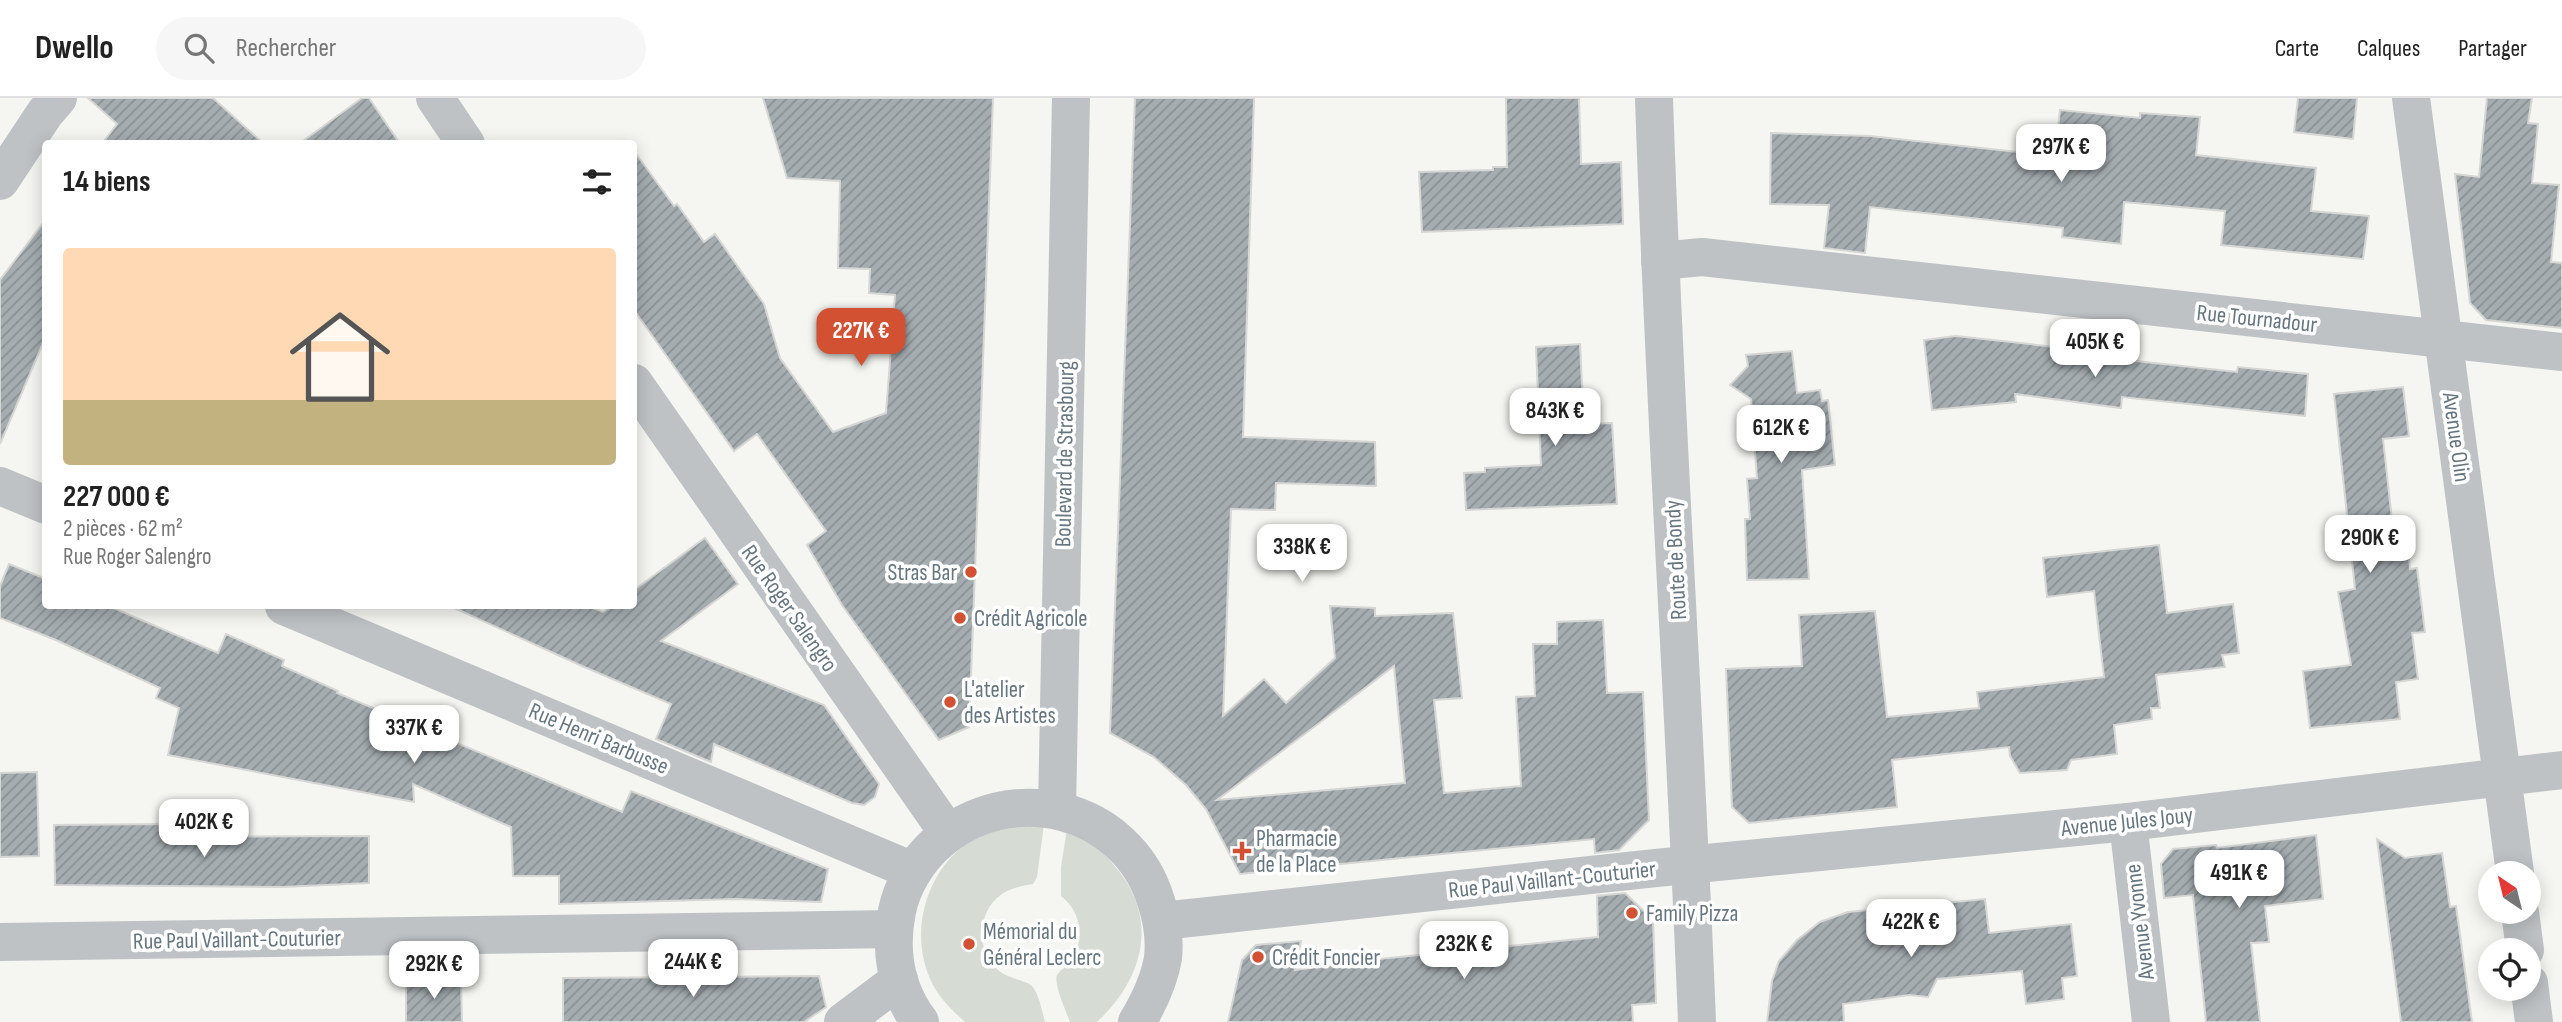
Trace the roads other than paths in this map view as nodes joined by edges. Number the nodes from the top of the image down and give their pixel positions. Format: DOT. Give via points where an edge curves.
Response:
graph roads {
  1 [pos="58,98"];
  2 [pos="435,98"];
  3 [pos="1070,98"];
  4 [pos="1654,98"];
  5 [pos="2411,98"];
  6 [pos="464,140"];
  7 [pos="0,181"];
  8 [pos="1660,261"];
  9 [pos="2444,339"];
  10 [pos="2562,352"];
  11 [pos="637,387"];
  12 [pos="0,486"];
  13 [pos="42,503"];
  14 [pos="291,609"];
  15 [pos="2562,770"];
  16 [pos="2503,776"];
  17 [pos="1057,810"];
  18 [pos="2128,822"];
  19 [pos="948,833"];
  20 [pos="2514,861"];
  21 [pos="1691,864"];
  22 [pos="914,871"];
  23 [pos="1162,921"];
  24 [pos="894,929"];
  25 [pos="0,942"];
  26 [pos="899,980"];
  27 [pos="2531,1001"];
  28 [pos="843,1022"];
  29 [pos="920,1022"];
  30 [pos="1138,1022"];
  31 [pos="1697,1022"];
  32 [pos="2151,1022"];
  33 [pos="2534,1022"];
  1 -- 7 [label="street"];
  2 -- 6 [label="street"];
  3 -- 17 [label="street, Boulevard de Strasbourg"];
  4 -- 8 [label="street, Route de Bondy"];
  5 -- 9 [label="street, Avenue Olin"];
  8 -- 9 [label="street, Rue Tournadour" via="1702,257"];
  8 -- 21 [label="street, Route de Bondy"];
  9 -- 10 [label="street, Rue Tournadour"];
  9 -- 16 [label="street, Avenue Olin"];
  11 -- 19 [label="street, Rue Roger Salengro"];
  12 -- 13 [label="street"];
  14 -- 22 [label="street, Rue Henri Barbusse"];
  15 -- 16 [label="street, Avenue Jules Jouy"];
  16 -- 18 [label="street, Avenue Jules Jouy"];
  16 -- 20 [label="street, Avenue Olin"];
  17 -- 19 [label="street" via="1019,806 982,815"];
  17 -- 23 [label="street" via="1095,824 1127,848 1150,882"];
  18 -- 21 [label="street, Avenue Jules Jouy"];
  18 -- 32 [label="street, Avenue Yvonne"];
  19 -- 22 [label="street"];
  21 -- 23 [label="street, Rue Paul Vaillant-Couturier"];
  21 -- 31 [label="street, Route de Bondy"];
  22 -- 24 [label="street" via="900,899"];
  23 -- 30 [label="street" via="1163,957 1154,992"];
  24 -- 25 [label="street, Rue Paul Vaillant-Couturier"];
  24 -- 26 [label="street"];
  26 -- 28 [label="street"];
  26 -- 29 [label="street"];
  27 -- 33 [label="street"];
}
